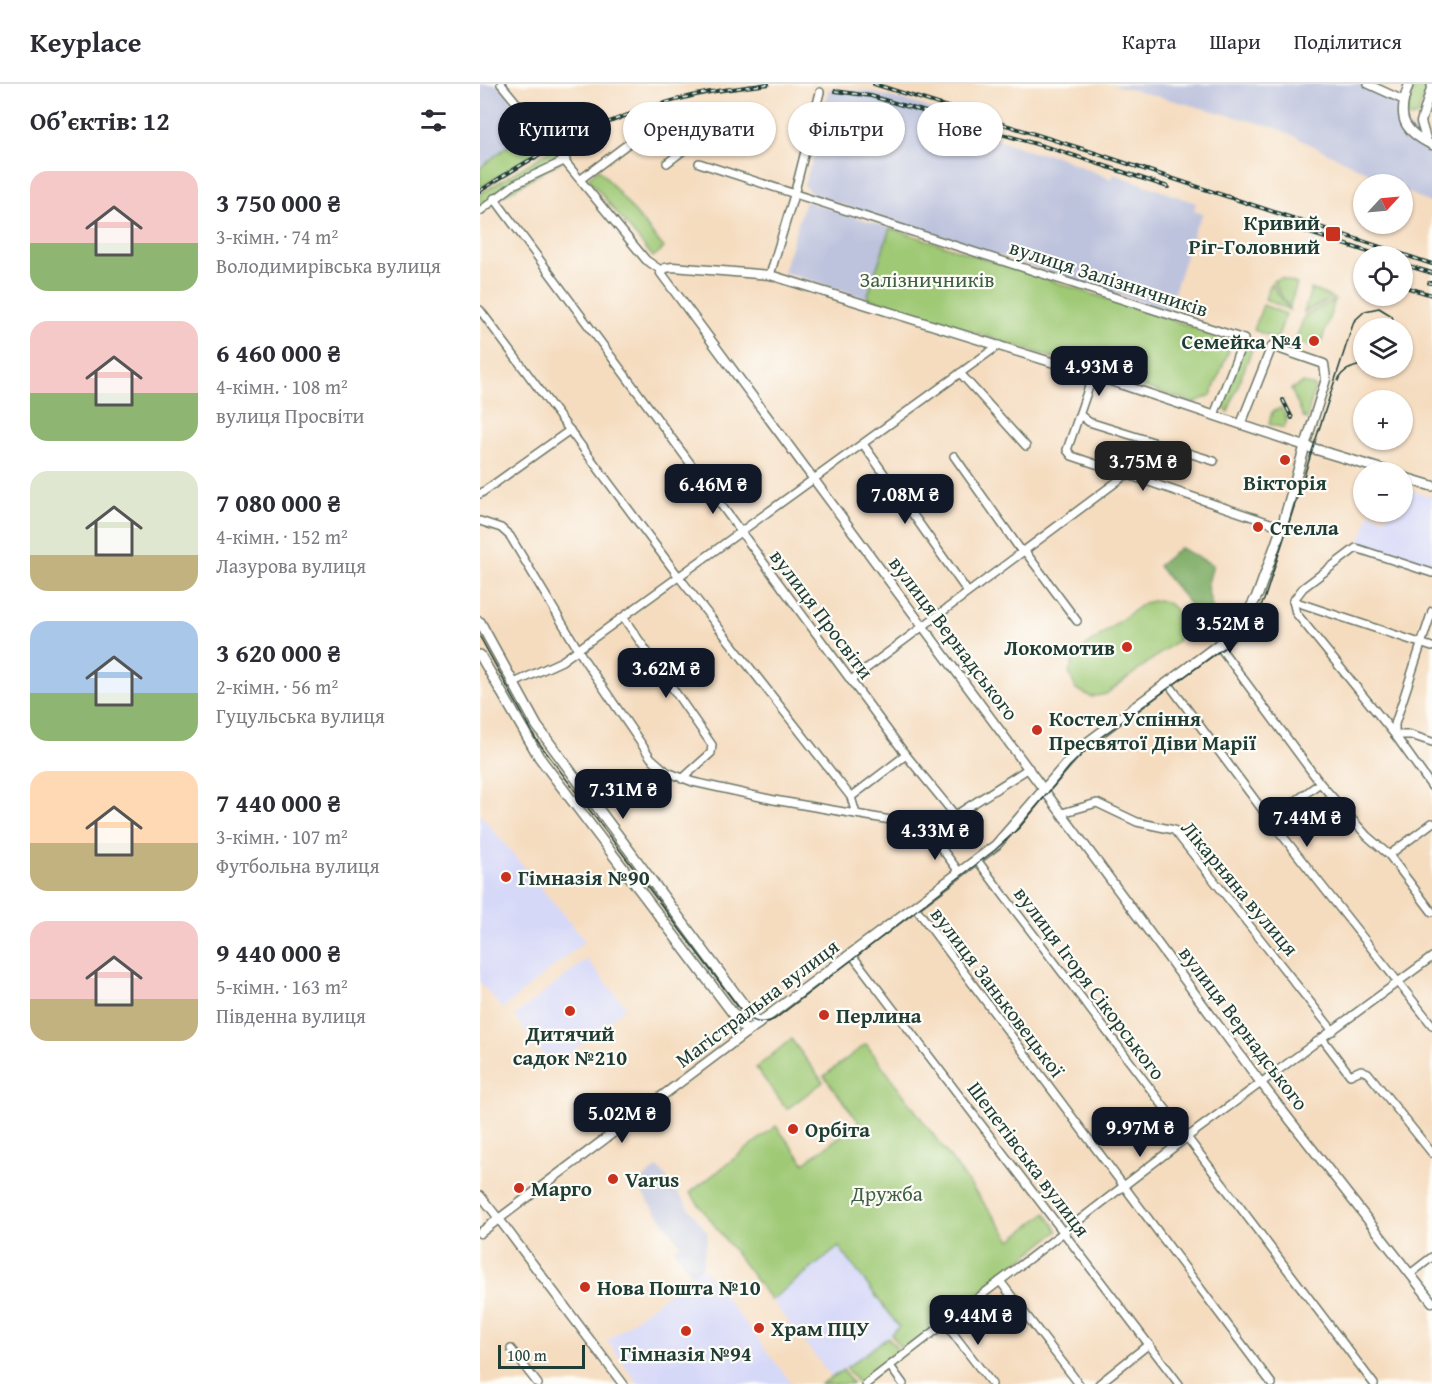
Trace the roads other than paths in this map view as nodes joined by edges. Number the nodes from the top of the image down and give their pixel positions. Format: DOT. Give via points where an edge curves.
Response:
graph roads {
  1 [pos="501,84"];
  2 [pos="1368,84"];
  3 [pos="1409,84"];
  4 [pos="1432,85"];
  5 [pos="820,92"];
  6 [pos="1403,100"];
  7 [pos="1429,144"];
  8 [pos="566,160"];
  9 [pos="667,163"];
  10 [pos="699,164"];
  11 [pos="581,179"];
  12 [pos="794,195"];
  13 [pos="494,198"];
  14 [pos="480,211"];
  15 [pos="662,270"];
  16 [pos="770,275"];
  17 [pos="480,310"];
  18 [pos="999,345"];
  19 [pos="960,373"];
  20 [pos="1094,375"];
  21 [pos="1080,415"];
  22 [pos="1214,415"];
  23 [pos="1241,424"];
  24 [pos="570,430"];
  25 [pos="863,444"];
  26 [pos="1026,446"];
  27 [pos="1305,446"];
  28 [pos="954,456"];
  29 [pos="1214,461"];
  30 [pos="1357,462"];
  31 [pos="1127,474"];
  32 [pos="813,479"];
  33 [pos="1413,480"];
  34 [pos="1432,486"];
  35 [pos="480,494"];
  36 [pos="480,521"];
  37 [pos="1282,527"];
  38 [pos="741,532"];
  39 [pos="1023,551"];
  40 [pos="1432,573"];
  41 [pos="679,577"];
  42 [pos="967,591"];
  43 [pos="1293,601"];
  44 [pos="1432,611"];
  45 [pos="623,617"];
  46 [pos="480,621"];
  47 [pos="1077,621"];
  48 [pos="922,625"];
  49 [pos="1422,644"];
  50 [pos="1219,646"];
  51 [pos="1432,647"];
  52 [pos="578,649"];
  53 [pos="480,655"];
  54 [pos="850,680"];
  55 [pos="1168,683"];
  56 [pos="513,684"];
  57 [pos="1395,735"];
  58 [pos="1432,742"];
  59 [pos="906,755"];
  60 [pos="1029,768"];
  61 [pos="682,779"];
  62 [pos="1320,783"];
  63 [pos="1432,787"];
  64 [pos="1044,788"];
  65 [pos="851,797"];
  66 [pos="1062,813"];
  67 [pos="856,814"];
  68 [pos="955,815"];
  69 [pos="1270,820"];
  70 [pos="1432,823"];
  71 [pos="929,832"];
  72 [pos="1389,855"];
  73 [pos="977,860"];
  74 [pos="960,873"];
  75 [pos="915,907"];
  76 [pos="1432,912"];
  77 [pos="852,955"];
  78 [pos="1432,957"];
  79 [pos="1398,983"];
  80 [pos="758,1024"];
  81 [pos="1432,1025"];
  82 [pos="1333,1031"];
  83 [pos="747,1032"];
  84 [pos="1322,1038"];
  85 [pos="1261,1083"];
  86 [pos="1186,1138"];
  87 [pos="1432,1153"];
  88 [pos="1123,1187"];
  89 [pos="480,1196"];
  90 [pos="499,1219"];
  91 [pos="1064,1232"];
  92 [pos="480,1233"];
  93 [pos="1432,1257"];
  94 [pos="1410,1274"];
  95 [pos="1000,1281"];
  96 [pos="1432,1302"];
  97 [pos="945,1323"];
  98 [pos="1149,1344"];
  99 [pos="512,1349"];
  100 [pos="890,1366"];
  101 [pos="538,1384"];
  102 [pos="623,1384"];
  103 [pos="866,1384"];
  104 [pos="903,1384"];
  105 [pos="992,1384"];
  106 [pos="1079,1384"];
  107 [pos="1099,1384"];
  108 [pos="1179,1384"];
  109 [pos="1272,1384"];
  110 [pos="1374,1384"];
  1 -- 8 [label="street, вулиця Вернадського"];
  2 -- 6 [label="street"];
  3 -- 6 [label="street"];
  4 -- 7 [label="street" via="1421,123"];
  5 -- 12 [label="street"];
  6 -- 7 [label="street" via="1402,116 1410,132"];
  8 -- 11 [label="street, вулиця Вернадського"];
  8 -- 13 [label="street" via="529,176"];
  9 -- 11 [label="street" via="689,144 665,116"];
  10 -- 12 [label="street"];
  11 -- 15 [label="street, вулиця Вернадського" via="646,260"];
  12 -- 16 [label="street"];
  12 -- 22 [label="street, вулиця Залізничників" via="1244,339"];
  13 -- 14 [label="street"];
  13 -- 38 [label="street, вулиця Просвіти"];
  15 -- 16 [label="street" via="673,267"];
  15 -- 32 [label="street, вулиця Вернадського" via="664,280"];
  16 -- 18 [label="street"];
  17 -- 24 [label="street"];
  18 -- 19 [label="street"];
  18 -- 20 [label="street"];
  19 -- 25 [label="street"];
  19 -- 26 [label="street"];
  20 -- 21 [label="street"];
  20 -- 22 [label="street"];
  21 -- 29 [label="street" via="1089,422"];
  21 -- 31 [label="street" via="1069,453"];
  22 -- 23 [label="street"];
  23 -- 27 [label="street"];
  23 -- 27 [label="street" via="1272,346 1324,364 1326,379"];
  24 -- 35 [label="street"];
  24 -- 41 [label="street"];
  25 -- 32 [label="street"];
  25 -- 42 [label="street"];
  27 -- 30 [label="main road"];
  27 -- 37 [label="main road, Магістральна вулиця"];
  28 -- 39 [label="street"];
  31 -- 37 [label="street"];
  31 -- 39 [label="street"];
  32 -- 38 [label="street"];
  32 -- 48 [label="street, вулиця Вернадського"];
  33 -- 34 [label="main road"];
  36 -- 52 [label="street" via="501,528 510,536"];
  37 -- 50 [label="main road, Магістральна вулиця" via="1254,605"];
  38 -- 41 [label="street"];
  38 -- 54 [label="street, вулиця Просвіти"];
  39 -- 42 [label="street"];
  39 -- 47 [label="street"];
  40 -- 43 [label="street" via="1356,548 1303,588"];
  41 -- 45 [label="street"];
  41 -- 65 [label="street"];
  42 -- 48 [label="street"];
  43 -- 49 [label="street"];
  43 -- 57 [label="street" via="1296,613"];
  44 -- 49 [label="street"];
  45 -- 52 [label="street"];
  45 -- 61 [label="street" via="712,746 711,753"];
  46 -- 56 [label="main road"];
  48 -- 54 [label="street"];
  48 -- 60 [label="street, вулиця Вернадського"];
  49 -- 51 [label="street"];
  49 -- 57 [label="street" via="1395,724"];
  50 -- 55 [label="main road, Магістральна вулиця"];
  50 -- 62 [label="street"];
  52 -- 56 [label="street" via="548,669"];
  52 -- 61 [label="street" via="651,758"];
  53 -- 83 [label="main road" via="539,757"];
  54 -- 59 [label="street, вулиця Просвіти"];
  55 -- 64 [label="main road, Магістральна вулиця" via="1080,748"];
  55 -- 69 [label="street"];
  56 -- 80 [label="main road" via="558,756"];
  57 -- 58 [label="street"];
  57 -- 63 [label="street"];
  59 -- 65 [label="street"];
  59 -- 68 [label="street, вулиця Просвіти"];
  60 -- 64 [label="street, вулиця Вернадського"];
  60 -- 68 [label="street"];
  61 -- 67 [label="street"];
  62 -- 69 [label="street"];
  62 -- 72 [label="street"];
  64 -- 66 [label="street, вулиця Вернадського"];
  64 -- 73 [label="main road, Магістральна вулиця" via="1005,837"];
  65 -- 67 [label="street"];
  66 -- 82 [label="street, Лікарняна вулиця" via="1097,803 1137,822 1174,830"];
  66 -- 85 [label="street, вулиця Вернадського"];
  67 -- 71 [label="street" via="914,824"];
  68 -- 71 [label="street"];
  69 -- 79 [label="street"];
  70 -- 72 [label="street"];
  71 -- 74 [label="street"];
  72 -- 76 [label="street"];
  73 -- 74 [label="main road, Магістральна вулиця"];
  73 -- 86 [label="street, вулиця Ігоря Сікорського"];
  74 -- 75 [label="main road, Магістральна вулиця"];
  75 -- 77 [label="main road, Магістральна вулиця"];
  75 -- 88 [label="street, вулиця Заньковецької"];
  77 -- 80 [label="main road, Магістральна вулиця"];
  77 -- 91 [label="street, Шепетівська вулиця"];
  78 -- 79 [label="street"];
  79 -- 81 [label="street"];
  79 -- 82 [label="street"];
  80 -- 83 [label="main road, Магістральна вулиця"];
  82 -- 84 [label="street"];
  83 -- 90 [label="street, Магістральна вулиця"];
  84 -- 85 [label="street"];
  84 -- 87 [label="street" via="1350,1075 1361,1070 1368,1073"];
  85 -- 86 [label="street"];
  85 -- 94 [label="street, вулиця Вернадського"];
  86 -- 88 [label="street"];
  86 -- 110 [label="street, вулиця Ігоря Сікорського"];
  88 -- 91 [label="street"];
  88 -- 109 [label="street, вулиця Заньковецької"];
  89 -- 90 [label="street"];
  90 -- 92 [label="street, Магістральна вулиця"];
  90 -- 102 [label="street"];
  91 -- 95 [label="street"];
  91 -- 98 [label="street, Шепетівська вулиця"];
  93 -- 94 [label="street"];
  94 -- 96 [label="street, вулиця Вернадського"];
  95 -- 97 [label="street"];
  95 -- 106 [label="street"];
  97 -- 100 [label="street"];
  97 -- 105 [label="street"];
  98 -- 107 [label="street"];
  98 -- 108 [label="street, Шепетівська вулиця"];
  99 -- 101 [label="street"];
  100 -- 103 [label="street"];
  100 -- 104 [label="street"];
}
